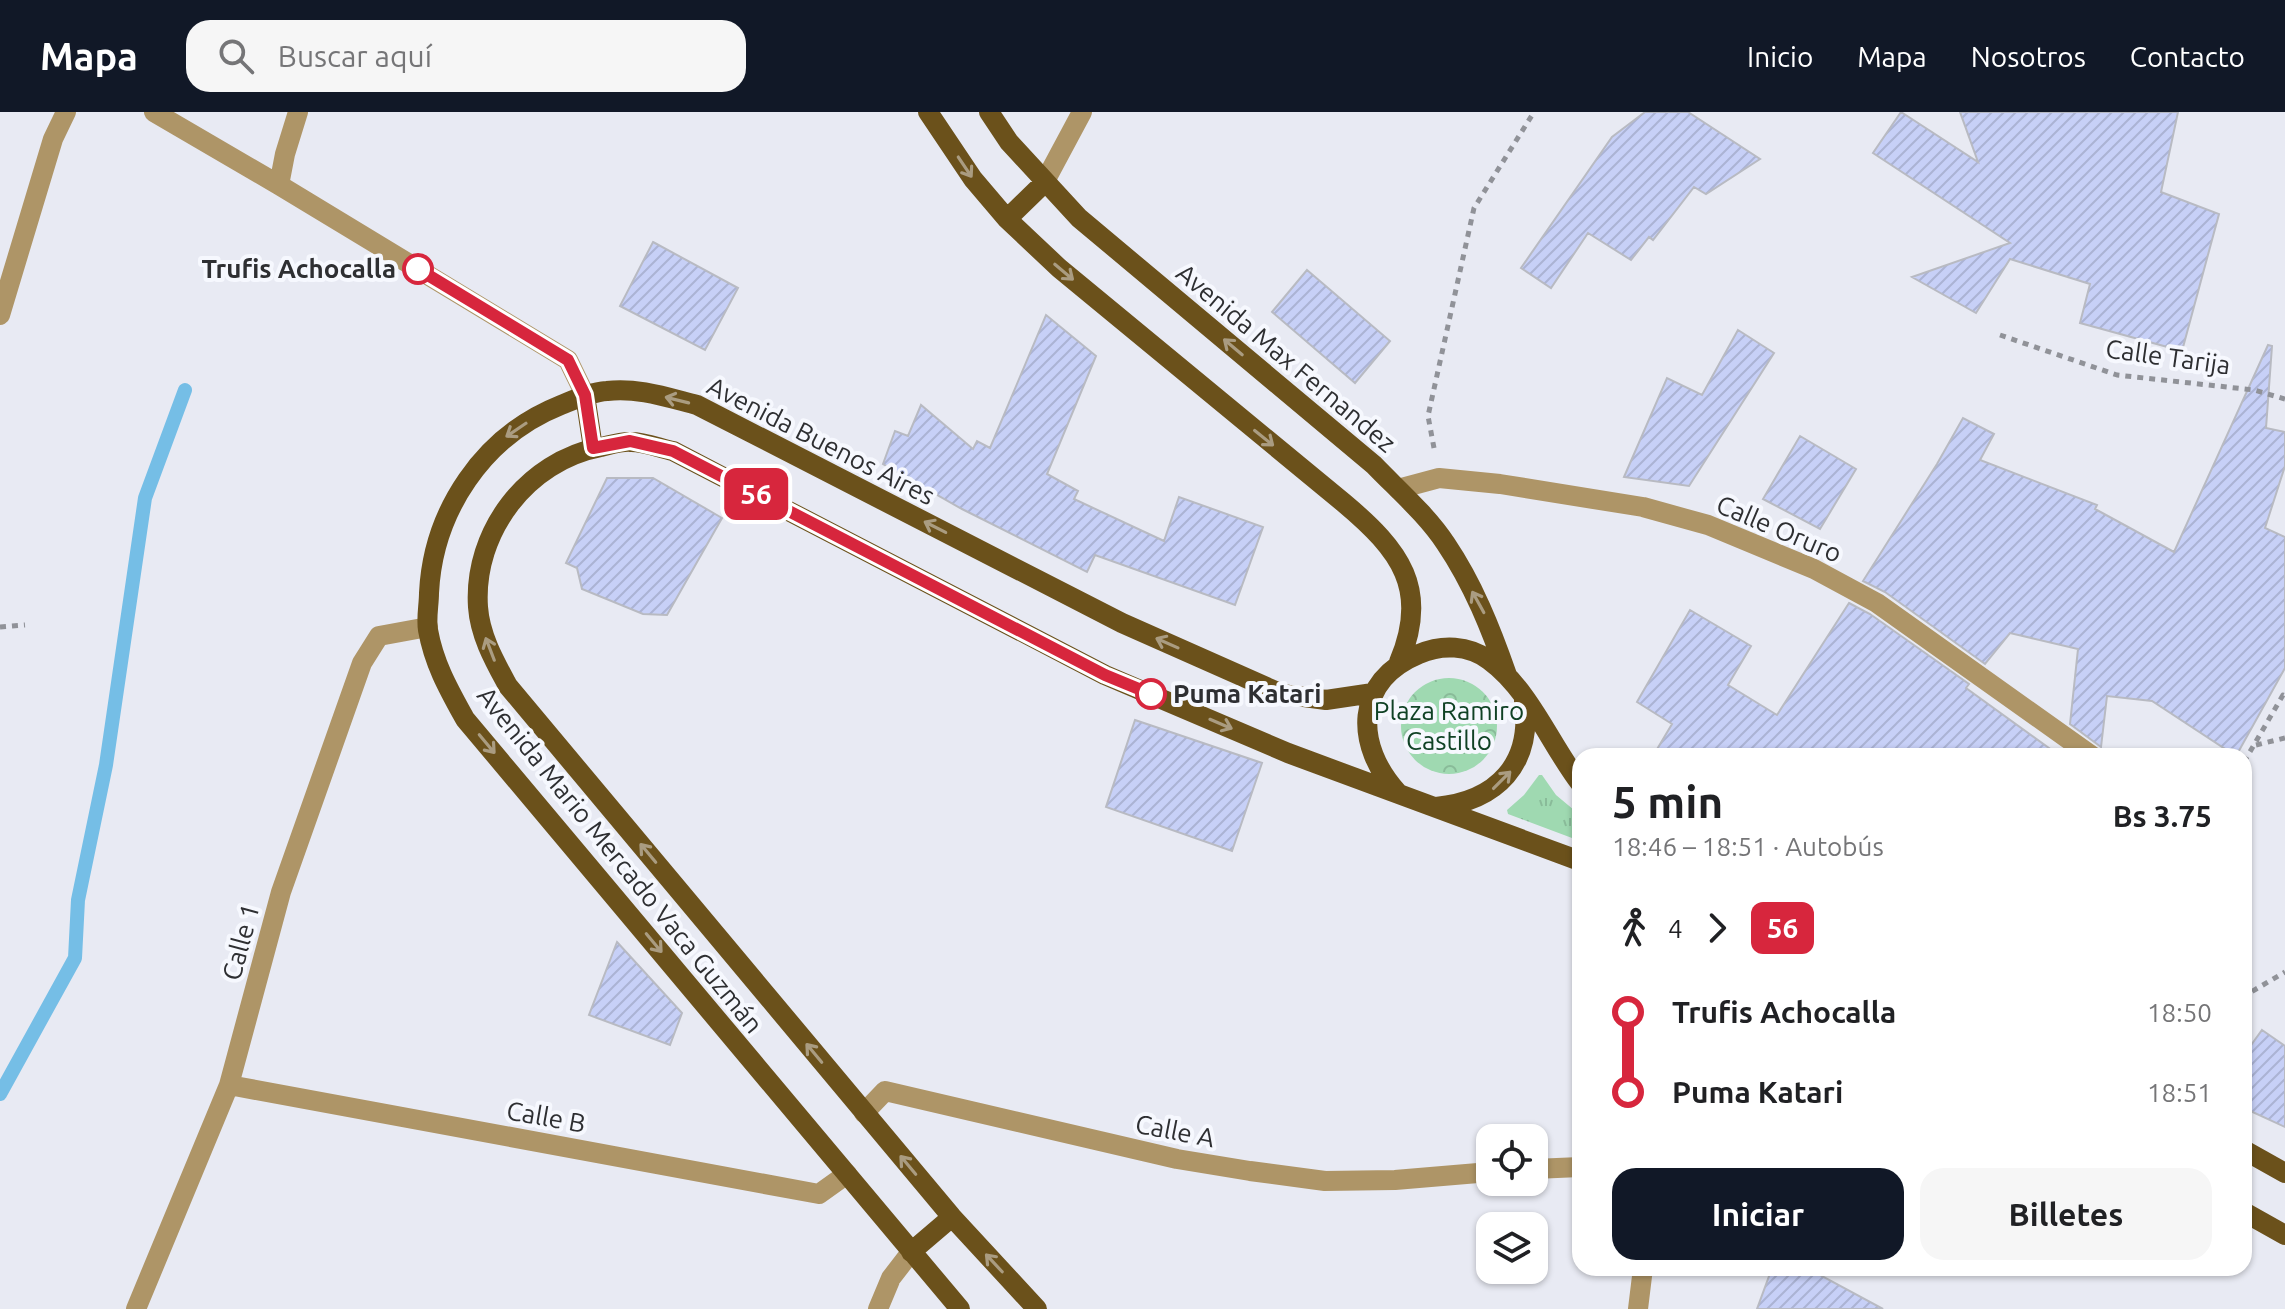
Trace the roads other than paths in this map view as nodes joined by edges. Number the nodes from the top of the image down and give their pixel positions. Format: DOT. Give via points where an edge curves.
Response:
graph roads {
  1 [pos="66,112"];
  2 [pos="154,112"];
  3 [pos="298,112"];
  4 [pos="928,112"];
  5 [pos="989,112"];
  6 [pos="1082,112"];
  7 [pos="1044,183"];
  8 [pos="279,185"];
  9 [pos="1007,219"];
  10 [pos="0,315"];
  11 [pos="585,395"];
  12 [pos="593,448"];
  13 [pos="1398,489"];
  14 [pos="428,627"];
  15 [pos="1399,662"];
  16 [pos="1507,675"];
  17 [pos="1373,693"];
  18 [pos="1523,697"];
  19 [pos="2081,748"];
  20 [pos="1572,772"];
  21 [pos="1401,795"];
  22 [pos="1432,808"];
  23 [pos="1572,858"];
  24 [pos="229,1085"];
  25 [pos="864,1113"];
  26 [pos="2252,1154"];
  27 [pos="1572,1167"];
  28 [pos="1548,1168"];
  29 [pos="1476,1173"];
  30 [pos="2285,1173"];
  31 [pos="847,1174"];
  32 [pos="2252,1216"];
  33 [pos="952,1217"];
  34 [pos="2285,1235"];
  35 [pos="911,1252"];
  36 [pos="1642,1276"];
  37 [pos="136,1309"];
  38 [pos="878,1309"];
  39 [pos="960,1309"];
  40 [pos="1037,1309"];
  41 [pos="1638,1309"];
  1 -- 10 [label="street" via="53,139"];
  2 -- 8 [label="street"];
  3 -- 8 [label="street"];
  4 -- 9 [label="main road, one-way"];
  5 -- 7 [label="main road, Avenida Max Fernandez"];
  6 -- 7 [label="street"];
  7 -- 9 [label="main road"];
  13 -- 7 [label="main road, Avenida Max Fernandez, one-way"];
  8 -- 11 [label="street" via="568,360"];
  9 -- 15 [label="main road, one-way" via="1386,541 1400,563 1413,612"];
  11 -- 12 [label="main road"];
  11 -- 14 [label="main road, Avenida Mario Mercado Vaca Guzmán, one-way" via="540,413 500,440 476,465 446,514 430,571"];
  17 -- 11 [label="main road, Avenida Buenos Aires, one-way" via="1326,700 1282,694 1122,623 697,405 651,393 609,390"];
  12 -- 21 [label="main road, one-way" via="630,441 673,451 1105,675"];
  25 -- 12 [label="main road, Avenida Mario Mercado Vaca Guzmán, one-way" via="508,686 488,651 478,607 483,554 506,506 531,480"];
  16 -- 13 [label="main road, Avenida Max Fernandez, one-way" via="1487,618 1445,543"];
  13 -- 19 [label="street, Calle Oruro" via="1439,478 1500,484 1643,507 1708,525 1814,569 1877,603"];
  14 -- 24 [label="street, Calle 1" via="379,636 362,663 281,892"];
  14 -- 31 [label="main road, Avenida Mario Mercado Vaca Guzmán, one-way" via="437,668 465,719"];
  15 -- 16 [label="main road" via="1435,647 1462,648 1487,658"];
  15 -- 17 [label="main road"];
  16 -- 18 [label="main road"];
  17 -- 21 [label="main road" via="1366,729 1369,746 1383,776"];
  18 -- 20 [label="main road"];
  22 -- 18 [label="main road, one-way" via="1474,800 1512,769 1527,720"];
  21 -- 22 [label="main road"];
  22 -- 23 [label="main road"];
  24 -- 31 [label="street, Calle B" via="819,1194"];
  24 -- 37 [label="street, Calle 1"];
  25 -- 29 [label="street, Calle A" via="885,1091 1177,1159 1325,1181"];
  33 -- 25 [label="main road, Avenida Mario Mercado Vaca Guzmán, one-way"];
  26 -- 30 [label="main road"];
  27 -- 28 [label="street"];
  31 -- 35 [label="main road, Avenida Mario Mercado Vaca Guzmán"];
  32 -- 34 [label="main road"];
  33 -- 35 [label="main road"];
  40 -- 33 [label="main road, Avenida Mario Mercado Vaca Guzmán, one-way"];
  35 -- 38 [label="street" via="891,1278"];
  35 -- 39 [label="main road, Avenida Mario Mercado Vaca Guzmán"];
  36 -- 41 [label="street"];
}
